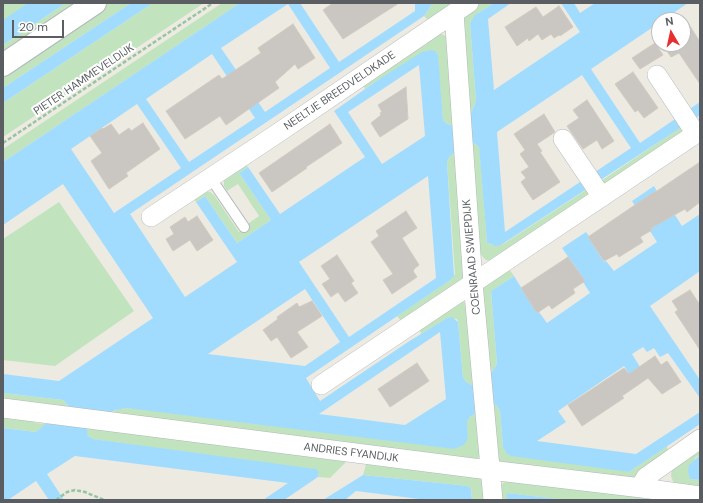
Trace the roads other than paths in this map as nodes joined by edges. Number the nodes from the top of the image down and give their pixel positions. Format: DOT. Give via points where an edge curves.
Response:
graph roads {
  1 [pos="95,3"];
  2 [pos="462,8"];
  3 [pos="3,65"];
  4 [pos="657,75"];
  5 [pos="695,130"];
  6 [pos="563,140"];
  7 [pos="210,177"];
  8 [pos="599,193"];
  9 [pos="151,217"];
  10 [pos="244,227"];
  11 [pos="473,283"];
  12 [pos="321,385"];
  13 [pos="3,408"];
  14 [pos="700,439"];
  15 [pos="491,470"];
  16 [pos="642,488"];
  17 [pos="700,496"];
  18 [pos="493,500"];
  1 -- 3 [label="street"];
  2 -- 7 [label="street, NEELTJE BREEDVELDKADE"];
  2 -- 11 [label="street, COENRAAD SWIEPDIJK" via="461,112"];
  4 -- 5 [label="street"];
  5 -- 8 [label="street"];
  6 -- 8 [label="street"];
  7 -- 9 [label="street, NEELTJE BREEDVELDKADE"];
  7 -- 10 [label="lane"];
  8 -- 11 [label="street"];
  11 -- 12 [label="street"];
  11 -- 15 [label="street, COENRAAD SWIEPDIJK"];
  13 -- 15 [label="street, ANDRIES FYANDIJK"];
  14 -- 16 [label="street" via="646,477"];
  15 -- 16 [label="street, ANDRIES FYANDIJK"];
  15 -- 18 [label="street, COENRAAD SWIEPDIJK"];
  16 -- 17 [label="street, ANDRIES FYANDIJK"];
}
